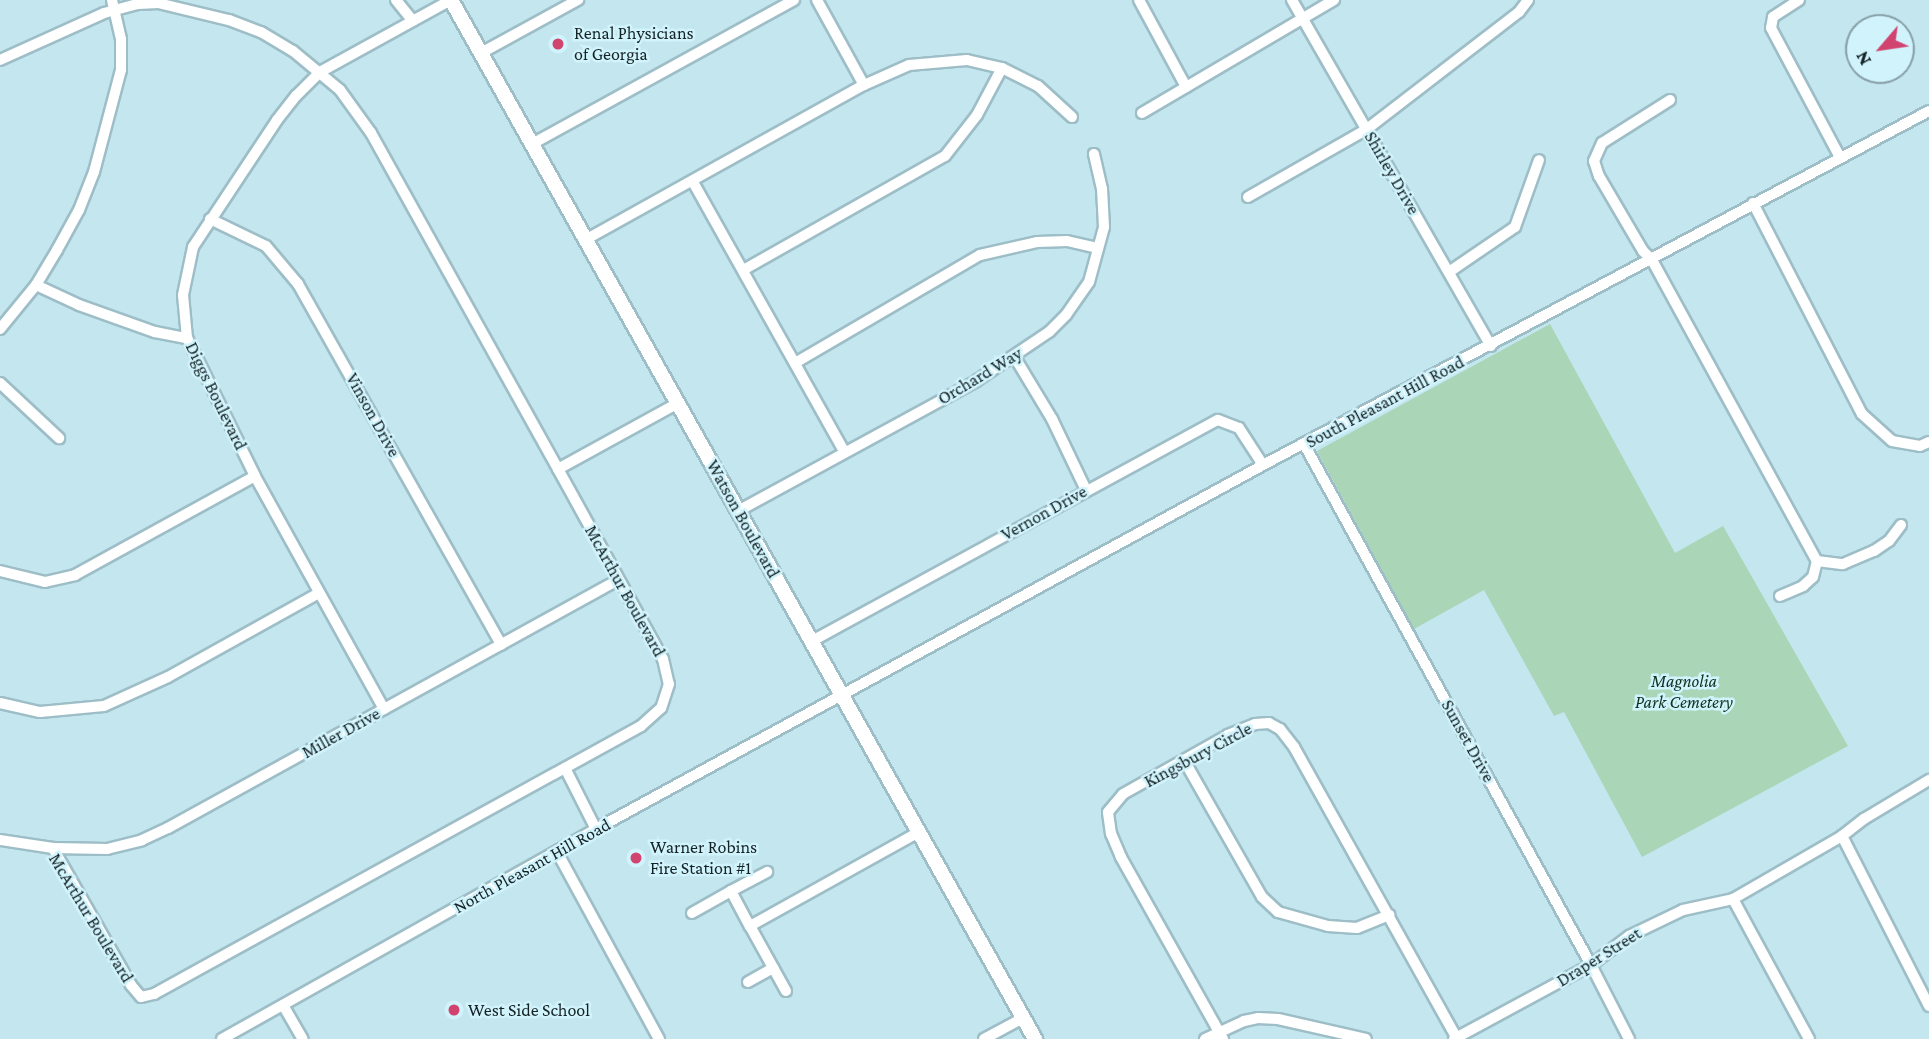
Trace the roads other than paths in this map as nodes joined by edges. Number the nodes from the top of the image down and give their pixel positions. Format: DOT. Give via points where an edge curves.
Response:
graph roads {
  1 [pos="397,0"];
  2 [pos="451,0"];
  3 [pos="578,0"];
  4 [pos="794,0"];
  5 [pos="817,0"];
  6 [pos="1139,0"];
  7 [pos="1292,0"];
  8 [pos="1334,0"];
  9 [pos="1528,0"];
  10 [pos="1799,0"];
  11 [pos="113,5"];
  12 [pos="1303,19"];
  13 [pos="413,21"];
  14 [pos="481,53"];
  15 [pos="0,60"];
  16 [pos="1002,68"];
  17 [pos="320,72"];
  18 [pos="864,85"];
  19 [pos="1186,88"];
  20 [pos="1671,100"];
  21 [pos="1929,111"];
  22 [pos="1142,113"];
  23 [pos="1072,117"];
  24 [pos="1367,129"];
  25 [pos="532,144"];
  26 [pos="1094,154"];
  27 [pos="1840,157"];
  28 [pos="1539,160"];
  29 [pos="693,182"];
  30 [pos="1248,197"];
  31 [pos="1753,203"];
  32 [pos="210,219"];
  33 [pos="586,240"];
  34 [pos="1098,248"];
  35 [pos="1652,260"];
  36 [pos="745,269"];
  37 [pos="1449,272"];
  38 [pos="36,285"];
  39 [pos="0,329"];
  40 [pos="187,338"];
  41 [pos="1490,346"];
  42 [pos="1014,356"];
  43 [pos="795,363"];
  44 [pos="0,383"];
  45 [pos="678,403"];
  46 [pos="59,438"];
  47 [pos="1929,442"];
  48 [pos="1304,444"];
  49 [pos="844,451"];
  50 [pos="1263,465"];
  51 [pos="558,469"];
  52 [pos="255,476"];
  53 [pos="1086,490"];
  54 [pos="738,510"];
  55 [pos="1901,525"];
  56 [pos="1817,561"];
  57 [pos="0,571"];
  58 [pos="618,580"];
  59 [pos="319,593"];
  60 [pos="1780,596"];
  61 [pos="812,641"];
  62 [pos="501,645"];
  63 [pos="843,696"];
  64 [pos="0,703"];
  65 [pos="384,709"];
  66 [pos="1185,762"];
  67 [pos="565,768"];
  68 [pos="1929,780"];
  69 [pos="596,829"];
  70 [pos="919,832"];
  71 [pos="1842,836"];
  72 [pos="0,840"];
  73 [pos="54,848"];
  74 [pos="557,852"];
  75 [pos="767,872"];
  76 [pos="731,891"];
  77 [pos="1733,899"];
  78 [pos="692,913"];
  79 [pos="1389,915"];
  80 [pos="750,926"];
  81 [pos="1591,965"];
  82 [pos="773,968"];
  83 [pos="748,982"];
  84 [pos="786,991"];
  85 [pos="284,1005"];
  86 [pos="1929,1006"];
  87 [pos="1023,1018"];
  88 [pos="1221,1035"];
  89 [pos="222,1039"];
  90 [pos="303,1039"];
  91 [pos="659,1039"];
  92 [pos="984,1039"];
  93 [pos="1035,1039"];
  94 [pos="1205,1039"];
  95 [pos="1366,1039"];
  96 [pos="1456,1039"];
  97 [pos="1629,1039"];
  98 [pos="1810,1039"];
  1 -- 13 [label="street"];
  2 -- 13 [label="street, Diggs Boulevard"];
  2 -- 14 [label="main road, Watson Boulevard"];
  3 -- 14 [label="street"];
  4 -- 25 [label="street"];
  5 -- 18 [label="street"];
  6 -- 19 [label="street"];
  7 -- 12 [label="street, Shirley Drive"];
  8 -- 12 [label="street"];
  9 -- 24 [label="street" via="1519,12"];
  10 -- 27 [label="street" via="1773,17 1770,28"];
  11 -- 15 [label="street, McArthur Boulevard"];
  11 -- 17 [label="street, McArthur Boulevard" via="158,3 229,20 261,32"];
  11 -- 38 [label="street" via="121,39 121,69 107,127 79,210"];
  12 -- 19 [label="street"];
  12 -- 24 [label="street, Shirley Drive"];
  13 -- 17 [label="street, Diggs Boulevard"];
  14 -- 25 [label="main road, Watson Boulevard"];
  16 -- 18 [label="street" via="967,60 928,61"];
  16 -- 23 [label="street" via="1038,86"];
  16 -- 36 [label="street" via="977,116 945,156"];
  17 -- 32 [label="street, Diggs Boulevard" via="277,120"];
  17 -- 51 [label="street, McArthur Boulevard" via="340,90 371,133"];
  18 -- 29 [label="street"];
  19 -- 22 [label="street"];
  20 -- 35 [label="street" via="1602,143 1594,161 1612,200"];
  21 -- 27 [label="street, South Pleasant Hill Road"];
  24 -- 30 [label="street"];
  24 -- 37 [label="street, Shirley Drive"];
  25 -- 33 [label="main road, Watson Boulevard"];
  26 -- 34 [label="street, Orchard Way" via="1105,210"];
  27 -- 31 [label="street, South Pleasant Hill Road"];
  28 -- 37 [label="street" via="1515,227"];
  29 -- 33 [label="street"];
  29 -- 36 [label="street"];
  31 -- 35 [label="street, South Pleasant Hill Road"];
  31 -- 47 [label="street" via="1862,414 1892,441 1920,446"];
  32 -- 40 [label="street, Diggs Boulevard" via="188,263 183,295"];
  32 -- 62 [label="street, Vinson Drive" via="267,246 298,284"];
  33 -- 45 [label="main road, Watson Boulevard"];
  34 -- 42 [label="street, Orchard Way" via="1089,282 1078,300 1049,332"];
  34 -- 43 [label="street" via="1067,241 1037,242 980,254"];
  35 -- 41 [label="street, South Pleasant Hill Road"];
  35 -- 56 [label="street"];
  36 -- 43 [label="street"];
  37 -- 41 [label="street, Shirley Drive"];
  38 -- 39 [label="street"];
  38 -- 40 [label="street" via="155,332"];
  40 -- 52 [label="street, Diggs Boulevard"];
  41 -- 48 [label="street, South Pleasant Hill Road"];
  42 -- 49 [label="street, Orchard Way"];
  42 -- 53 [label="street" via="1052,418"];
  43 -- 49 [label="street"];
  44 -- 46 [label="street"];
  45 -- 51 [label="street"];
  45 -- 54 [label="main road, Watson Boulevard"];
  48 -- 50 [label="street, South Pleasant Hill Road"];
  48 -- 81 [label="street, Sunset Drive"];
  49 -- 54 [label="street, Orchard Way"];
  50 -- 53 [label="street, Vernon Drive" via="1239,428 1218,420"];
  50 -- 63 [label="street, South Pleasant Hill Road"];
  51 -- 58 [label="street, McArthur Boulevard"];
  52 -- 57 [label="street" via="75,575 45,582"];
  52 -- 59 [label="street, Diggs Boulevard"];
  53 -- 61 [label="street, Vernon Drive"];
  54 -- 61 [label="main road, Watson Boulevard"];
  55 -- 56 [label="street" via="1874,551 1843,564"];
  56 -- 60 [label="street" via="1813,577"];
  58 -- 62 [label="street, Miller Drive"];
  58 -- 67 [label="street, McArthur Boulevard" via="663,659 669,684 661,708 641,726"];
  59 -- 64 [label="street" via="168,677 104,706 40,712"];
  59 -- 65 [label="street, Diggs Boulevard"];
  61 -- 63 [label="main road, Watson Boulevard"];
  62 -- 65 [label="street, Miller Drive"];
  63 -- 69 [label="street, North Pleasant Hill Road"];
  63 -- 70 [label="main road, Watson Boulevard"];
  65 -- 73 [label="street, Miller Drive" via="142,840 107,849"];
  66 -- 79 [label="street" via="1262,897 1278,912 1328,926 1357,928"];
  66 -- 79 [label="street, Kingsbury Circle" via="1255,724 1269,723 1280,729"];
  66 -- 88 [label="street, Kingsbury Circle" via="1123,794 1108,812 1121,857"];
  67 -- 69 [label="street"];
  67 -- 73 [label="street, McArthur Boulevard" via="154,994 141,997"];
  68 -- 71 [label="street, Draper Street"];
  69 -- 74 [label="street, North Pleasant Hill Road"];
  70 -- 80 [label="street"];
  70 -- 87 [label="main road, Watson Boulevard"];
  71 -- 77 [label="street, Draper Street"];
  71 -- 86 [label="street"];
  72 -- 73 [label="street, McArthur Boulevard"];
  74 -- 85 [label="street, North Pleasant Hill Road"];
  74 -- 91 [label="street"];
  75 -- 76 [label="street"];
  76 -- 78 [label="street"];
  76 -- 80 [label="street"];
  77 -- 81 [label="street, Draper Street" via="1683,909 1629,936"];
  77 -- 98 [label="street"];
  79 -- 96 [label="street, Kingsbury Circle"];
  80 -- 82 [label="street"];
  81 -- 96 [label="street, Draper Street"];
  81 -- 97 [label="street, Sunset Drive"];
  82 -- 83 [label="street"];
  82 -- 84 [label="street"];
  85 -- 89 [label="street, North Pleasant Hill Road"];
  85 -- 90 [label="street"];
  87 -- 92 [label="street"];
  87 -- 93 [label="main road, Watson Boulevard"];
  88 -- 94 [label="street"];
  88 -- 95 [label="street" via="1244,1021 1268,1018"];
}
